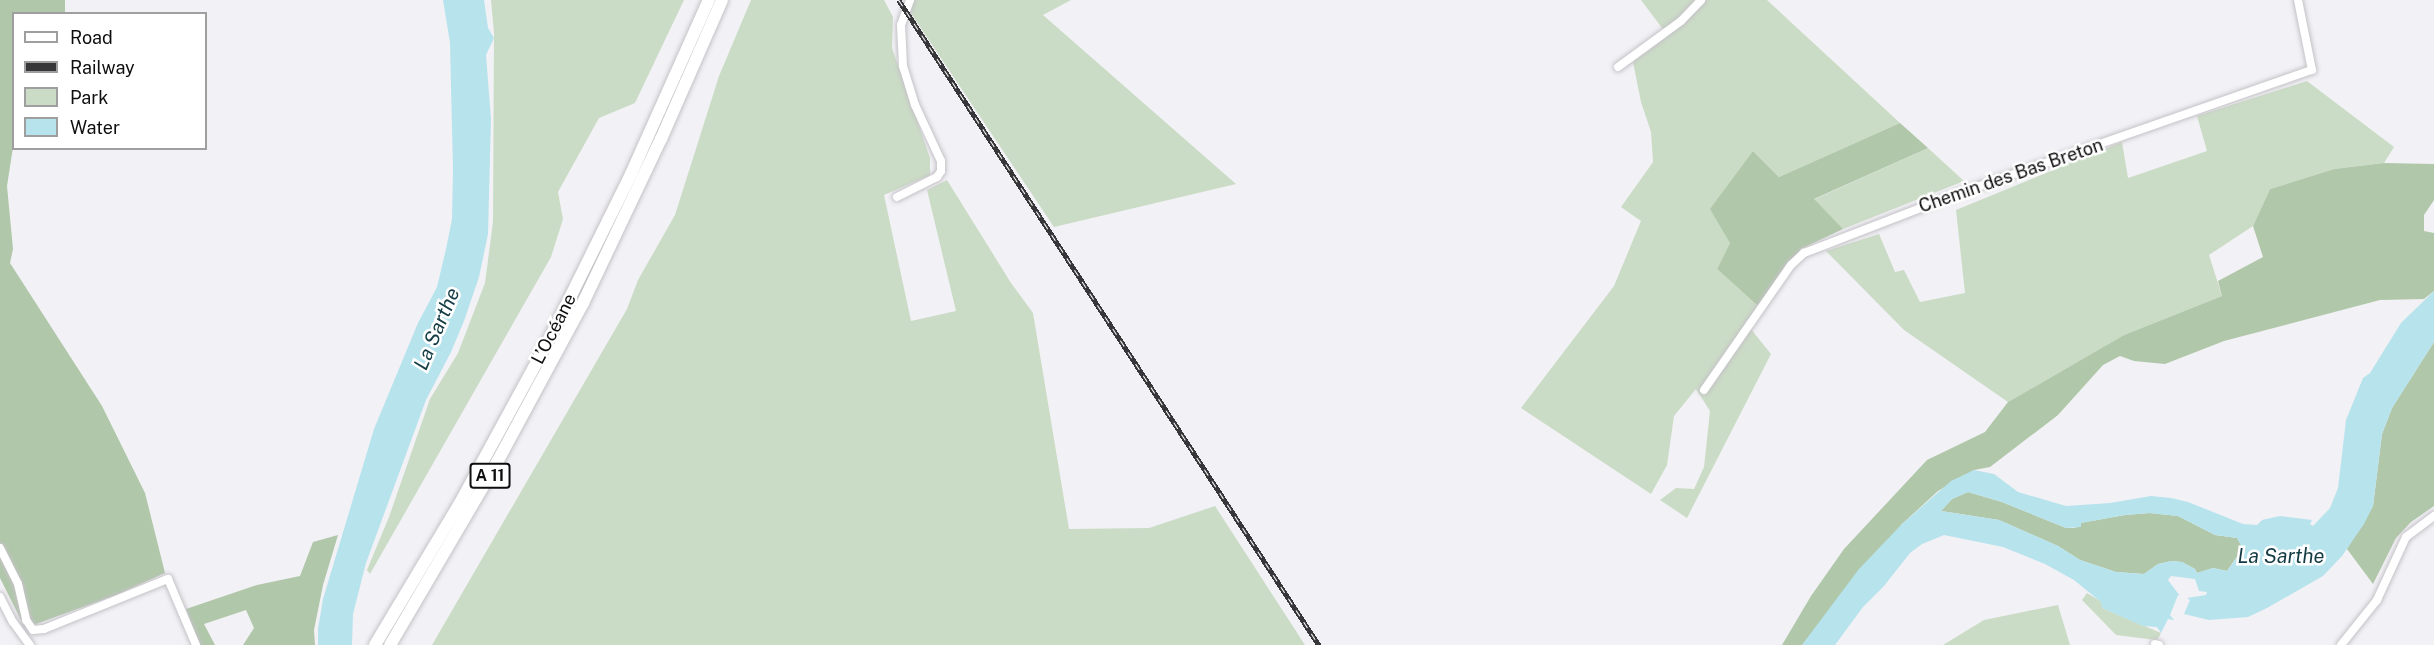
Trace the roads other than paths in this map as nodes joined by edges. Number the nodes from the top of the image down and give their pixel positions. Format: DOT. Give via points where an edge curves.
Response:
graph roads {
  1 [pos="722,0"];
  2 [pos="910,0"];
  3 [pos="1701,0"];
  4 [pos="2298,0"];
  5 [pos="707,2"];
  6 [pos="1618,67"];
  7 [pos="897,197"];
  8 [pos="1704,390"];
  9 [pos="2434,516"];
  10 [pos="0,548"];
  11 [pos="0,597"];
  12 [pos="30,645"];
  13 [pos="196,645"];
  14 [pos="375,645"];
  15 [pos="390,645"];
  16 [pos="2341,645"];
  1 -- 15 [label="highway, L’Océane / A 11" via="583,303 486,481"];
  2 -- 7 [label="street" via="901,25 903,66 942,171"];
  3 -- 6 [label="street" via="1681,21"];
  4 -- 8 [label="street, Chemin des Bas Breton" via="2312,70 1946,198 1804,253 1791,265"];
  5 -- 14 [label="highway, L’Océane / A 11" via="569,299 480,468"];
  9 -- 16 [label="street" via="2406,537 2377,600"];
  10 -- 13 [label="street" via="18,584 26,620 33,630 45,629 168,579"];
  11 -- 12 [label="street"];
}
